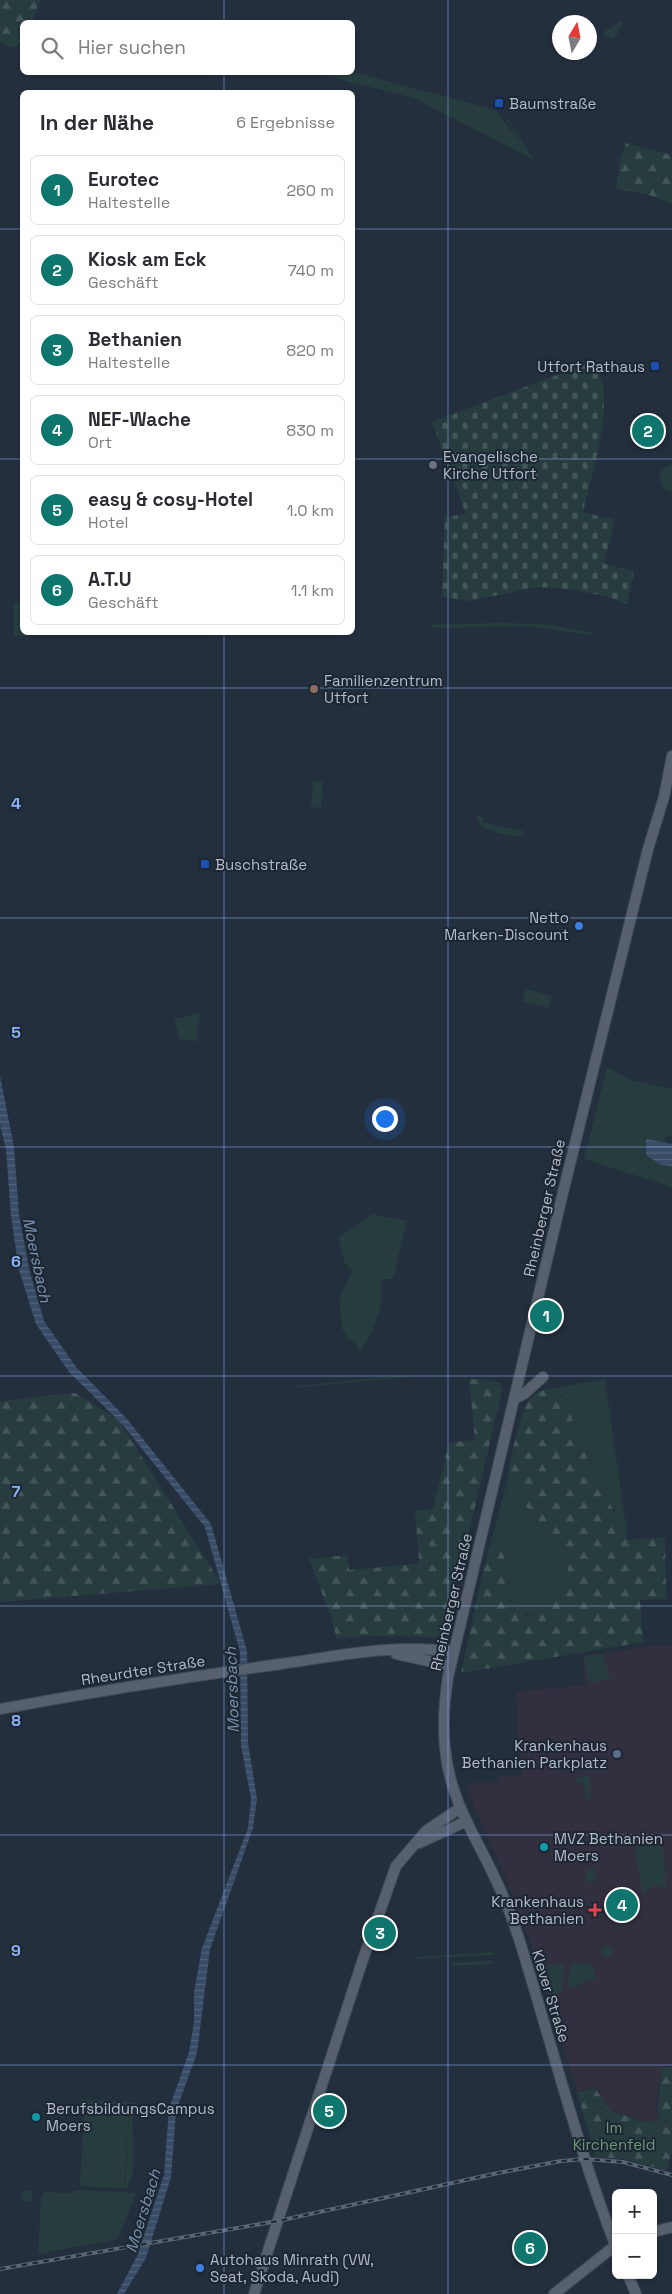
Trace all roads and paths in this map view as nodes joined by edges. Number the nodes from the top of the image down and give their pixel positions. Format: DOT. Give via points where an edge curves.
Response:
graph roads {
  1 [pos="672,756"];
  2 [pos="543,1376"];
  3 [pos="514,1399"];
  4 [pos="381,1652"];
  5 [pos="454,1652"];
  6 [pos="451,1666"];
  7 [pos="445,1698"];
  8 [pos="0,1709"];
  9 [pos="460,1808"];
  10 [pos="467,1821"];
  11 [pos="414,1846"];
  12 [pos="672,2227"];
  13 [pos="657,2231"];
  14 [pos="612,2235"];
  15 [pos="612,2249"];
  16 [pos="630,2279"];
  17 [pos="254,2294"];
  18 [pos="554,2294"];
  19 [pos="636,2294"];
  1 -- 3 [label="main road, Rheinberger Straße" via="582,1111"];
  2 -- 3 [label="main road"];
  3 -- 5 [label="main road, Rheinberger Straße"];
  4 -- 5 [label="main road, Rheurdter Straße" via="411,1649"];
  4 -- 6 [label="main road, Rheurdter Straße"];
  4 -- 8 [label="main road, Rheurdter Straße" via="224,1672"];
  5 -- 6 [label="main road, Rheinberger Straße"];
  6 -- 7 [label="main road, Rheinberger Straße"];
  7 -- 9 [label="main road, Klever Straße" via="446,1757"];
  9 -- 10 [label="main road, Klever Straße"];
  9 -- 11 [label="main road" via="426,1830"];
  10 -- 11 [label="main road"];
  10 -- 14 [label="main road, Klever Straße" via="510,1915 585,2159"];
  11 -- 17 [label="main road" via="396,1866 389,1884"];
  12 -- 13 [label="main road"];
  15 -- 18 [label="main road"];
  16 -- 19 [label="main road"];
}
